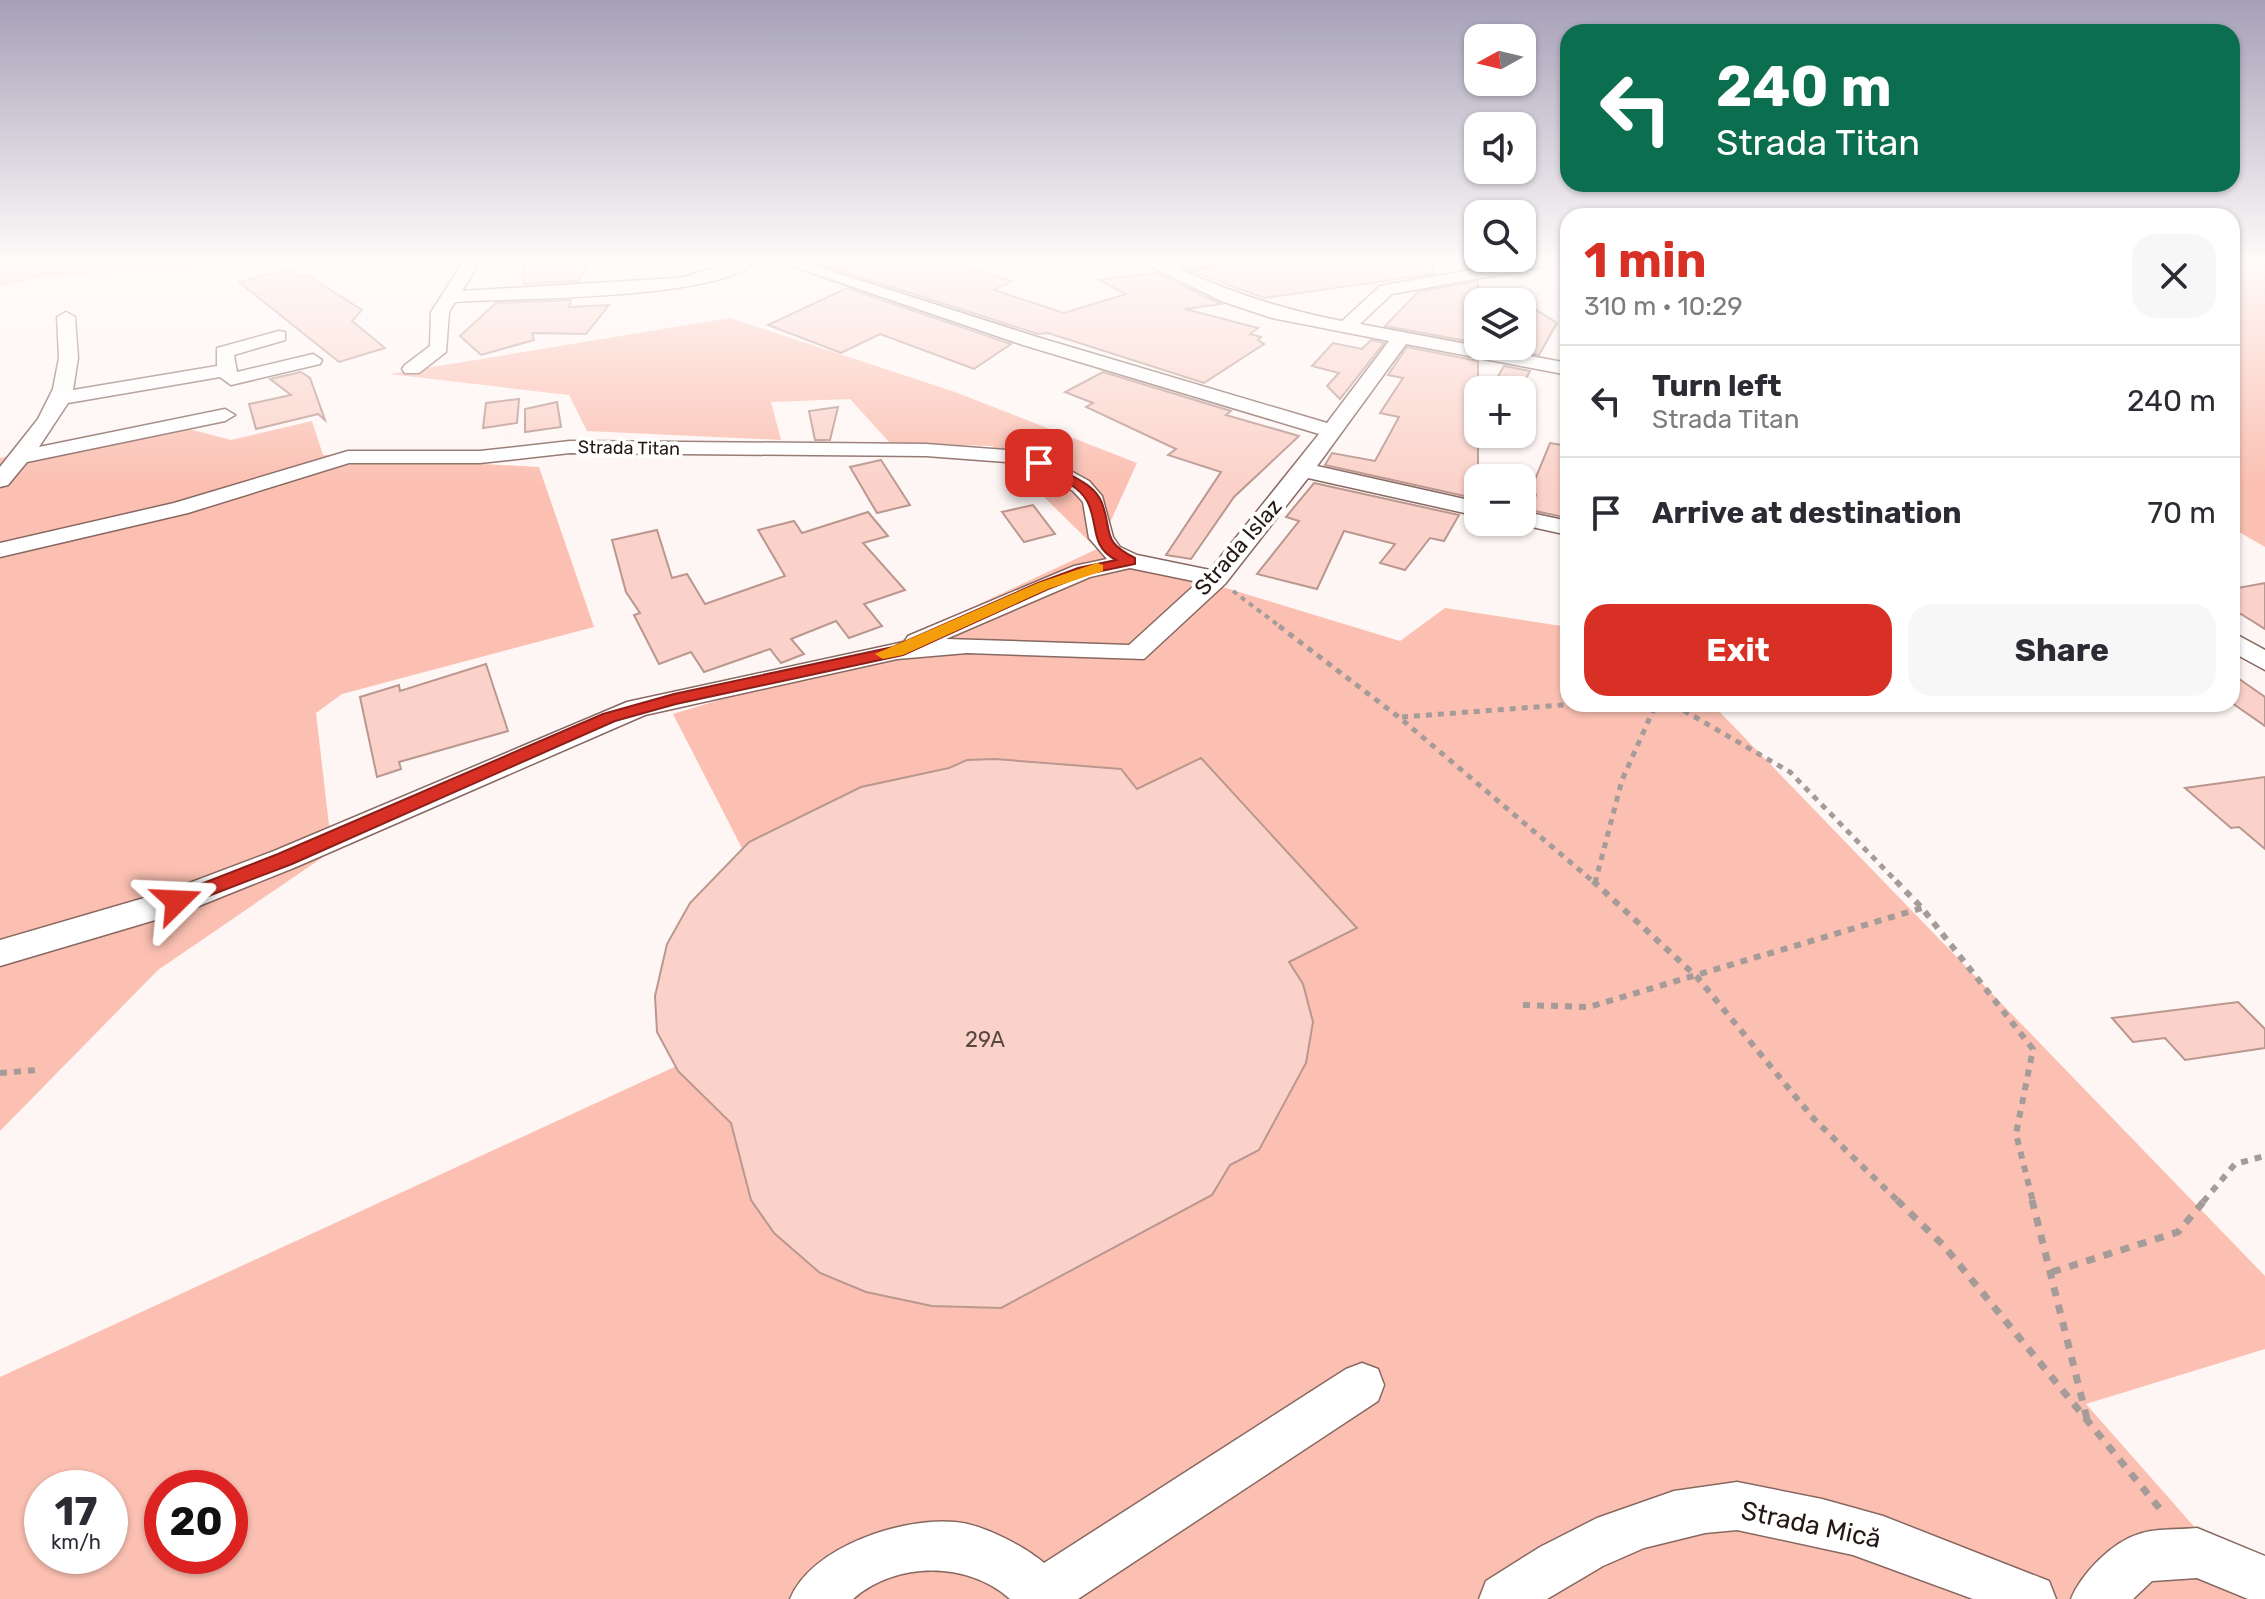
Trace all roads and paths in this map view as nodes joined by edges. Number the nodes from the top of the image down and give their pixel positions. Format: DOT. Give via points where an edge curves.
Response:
graph roads {
  1 [pos="70,336"];
  2 [pos="279,336"];
  3 [pos="439,336"];
  4 [pos="1014,336"];
  5 [pos="1381,336"];
  6 [pos="1400,339"];
  7 [pos="313,360"];
  8 [pos="1560,368"];
  9 [pos="412,369"];
  10 [pos="227,370"];
  11 [pos="60,398"];
  12 [pos="225,415"];
  13 [pos="1331,431"];
  14 [pos="0,439"];
  15 [pos="26,448"];
  16 [pos="1303,470"];
  17 [pos="0,480"];
  18 [pos="1464,506"];
  19 [pos="1536,521"];
  20 [pos="1560,526"];
  21 [pos="0,550"];
  22 [pos="1130,561"];
  23 [pos="1216,579"];
  24 [pos="2240,645"];
  25 [pos="897,651"];
  26 [pos="2265,662"];
  27 [pos="1560,705"];
  28 [pos="1653,712"];
  29 [pos="1686,712"];
  30 [pos="1400,718"];
  31 [pos="1595,883"];
  32 [pos="1922,908"];
  33 [pos="0,953"];
  34 [pos="1697,977"];
  35 [pos="1523,1005"];
  36 [pos="37,1070"];
  37 [pos="0,1073"];
  38 [pos="2265,1156"];
  39 [pos="2052,1272"];
  40 [pos="1362,1385"];
  41 [pos="2088,1424"];
  42 [pos="2197,1553"];
  43 [pos="2265,1581"];
  44 [pos="1044,1596"];
  45 [pos="815,1599"];
  46 [pos="1504,1599"];
  47 [pos="2031,1599"];
  48 [pos="2096,1599"];
  1 -- 11 [label="street"];
  2 -- 10 [label="street" via="224,352"];
  3 -- 9 [label="street" via="439,348"];
  4 -- 13 [label="street"];
  5 -- 6 [label="street"];
  6 -- 8 [label="street"];
  6 -- 13 [label="street, Strada Islaz"];
  7 -- 10 [label="street" via="231,379"];
  10 -- 11 [label="street"];
  11 -- 15 [label="street"];
  12 -- 15 [label="street"];
  13 -- 16 [label="street, Strada Islaz"];
  14 -- 15 [label="street"];
  15 -- 17 [label="street"];
  16 -- 18 [label="street"];
  16 -- 23 [label="street, Strada Islaz"];
  19 -- 20 [label="street"];
  21 -- 22 [label="street, Strada Titan" via="180,508 368,454 480,457 570,447 926,450 1006,456 1064,475 1094,501 1101,538 1112,552"];
  22 -- 23 [label="street, Strada Titan"];
  22 -- 25 [label="street" via="1043,586"];
  23 -- 25 [label="street, Strada Islaz" via="1135,653 967,645"];
  23 -- 30 [label="path"];
  24 -- 26 [label="street"];
  25 -- 33 [label="street" via="637,708 204,890 92,929"];
  27 -- 30 [label="path"];
  28 -- 31 [label="path" via="1622,780"];
  29 -- 32 [label="path" via="1790,772"];
  30 -- 31 [label="path"];
  31 -- 34 [label="path"];
  32 -- 34 [label="path"];
  32 -- 39 [label="path" via="2033,1049 2016,1134"];
  34 -- 35 [label="path" via="1589,1007"];
  34 -- 41 [label="path" via="1814,1119 1944,1246"];
  36 -- 37 [label="path"];
  38 -- 39 [label="path" via="2235,1164 2178,1232"];
  39 -- 41 [label="path"];
  40 -- 44 [label="street"];
  41 -- 42 [label="path"];
  42 -- 43 [label="street"];
  42 -- 48 [label="street" via="2142,1557"];
  44 -- 45 [label="street" via="1009,1565 957,1546 901,1549 845,1573"];
  46 -- 47 [label="street, Strada Mică" via="1554,1563 1655,1519 1740,1506 1822,1521 1921,1550"];
}
